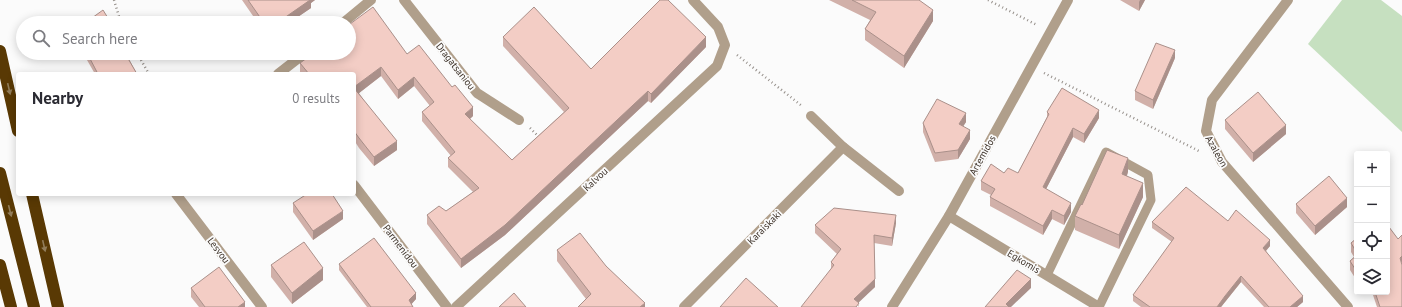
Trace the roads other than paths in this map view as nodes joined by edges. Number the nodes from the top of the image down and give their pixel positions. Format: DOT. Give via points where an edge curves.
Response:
graph roads {
  1 [pos="372,0"];
  2 [pos="404,0"];
  3 [pos="693,0"];
  4 [pos="1068,0"];
  5 [pos="1288,0"];
  6 [pos="352,16"];
  7 [pos="0,51"];
  8 [pos="296,60"];
  9 [pos="281,72"];
  10 [pos="811,116"];
  11 [pos="519,120"];
  12 [pos="16,122"];
  13 [pos="843,147"];
  14 [pos="0,173"];
  15 [pos="356,188"];
  16 [pos="899,191"];
  17 [pos="32,196"];
  18 [pos="178,196"];
  19 [pos="949,216"];
  20 [pos="0,265"];
  21 [pos="1047,275"];
  22 [pos="11,307"];
  23 [pos="34,307"];
  24 [pos="58,307"];
  25 [pos="262,307"];
  26 [pos="447,307"];
  27 [pos="456,307"];
  28 [pos="684,307"];
  29 [pos="892,307"];
  30 [pos="1099,307"];
  31 [pos="1348,307"];
  1 -- 6 [label="street"];
  2 -- 11 [label="street, Dragatsaniou" via="477,93"];
  3 -- 27 [label="street, Kalvou" via="718,27 724,45 717,66"];
  4 -- 19 [label="street, Artemidos"];
  5 -- 31 [label="street, Azaleon" via="1212,100 1206,131 1222,162"];
  7 -- 12 [label="highway, one-way"];
  8 -- 9 [label="street"];
  10 -- 13 [label="street"];
  13 -- 16 [label="street"];
  13 -- 28 [label="street, Karaiskaki"];
  14 -- 23 [label="highway, one-way"];
  15 -- 26 [label="street, Parmenidou"];
  17 -- 24 [label="highway, one-way"];
  18 -- 25 [label="street, Lesvou"];
  19 -- 21 [label="street, Egkomis"];
  19 -- 29 [label="street, Artemidos"];
  20 -- 22 [label="highway"];
  21 -- 30 [label="street, Egkomis"];
  21 -- 30 [label="lane" via="1106,152 1148,175 1151,200"];
}
